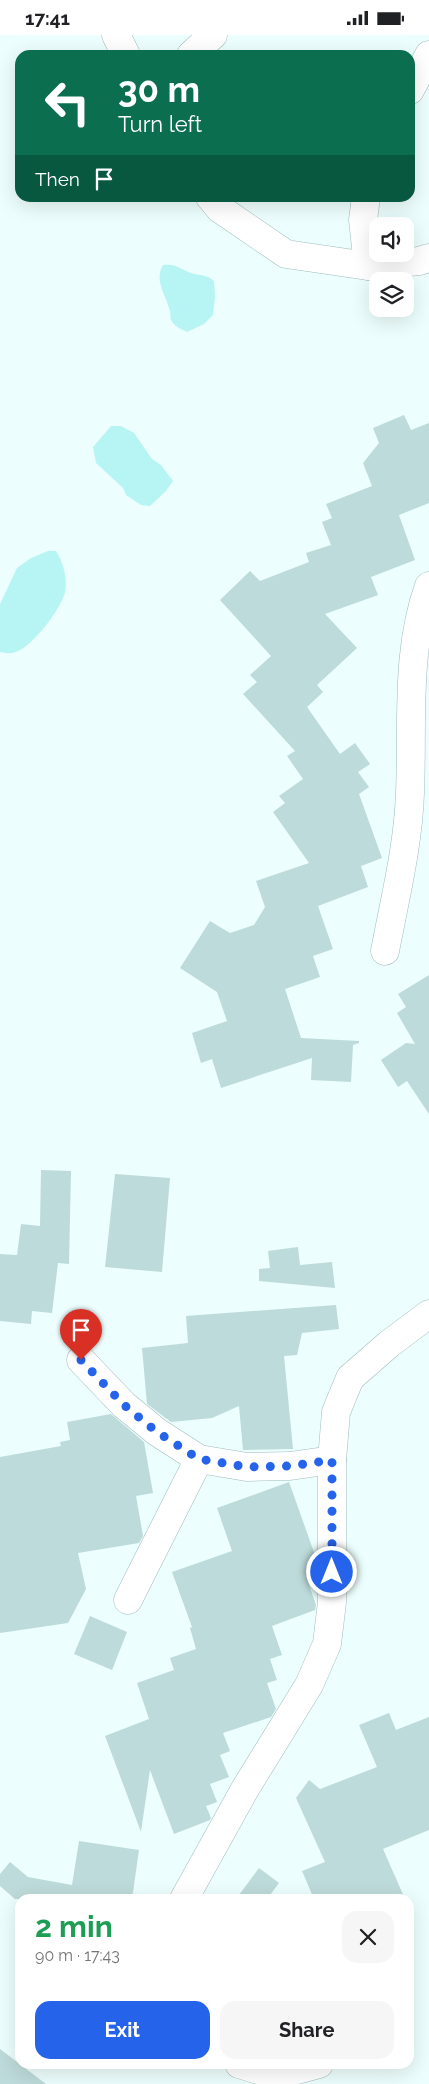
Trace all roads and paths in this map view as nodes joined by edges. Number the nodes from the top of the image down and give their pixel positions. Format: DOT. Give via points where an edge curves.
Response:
graph roads {
  1 [pos="116,35"];
  2 [pos="213,35"];
  3 [pos="124,50"];
  4 [pos="196,50"];
  5 [pos="429,55"];
  6 [pos="415,80"];
  7 [pos="214,202"];
  8 [pos="365,202"];
  9 [pos="429,258"];
  10 [pos="368,266"];
  11 [pos="429,586"];
  12 [pos="385,951"];
  13 [pos="429,1314"];
  14 [pos="81,1360"];
  15 [pos="199,1459"];
  16 [pos="332,1460"];
  17 [pos="128,1600"];
  18 [pos="187,1894"];
  19 [pos="256,2069"];
  20 [pos="301,2069"];
  1 -- 3 [label="street"];
  2 -- 4 [label="street"];
  5 -- 6 [label="street"];
  7 -- 10 [label="street" via="286,254"];
  8 -- 10 [label="street" via="363,220"];
  9 -- 10 [label="street"];
  11 -- 12 [label="street" via="421,607 414,655 410,794 405,845"];
  13 -- 16 [label="street" via="350,1379 336,1412"];
  14 -- 15 [label="street" via="124,1405 157,1432"];
  15 -- 16 [label="street" via="247,1467 290,1466"];
  15 -- 17 [label="street"];
  16 -- 18 [label="street" via="332,1602 327,1644 309,1685"];
  19 -- 20 [label="street" via="266,2072"];
}
